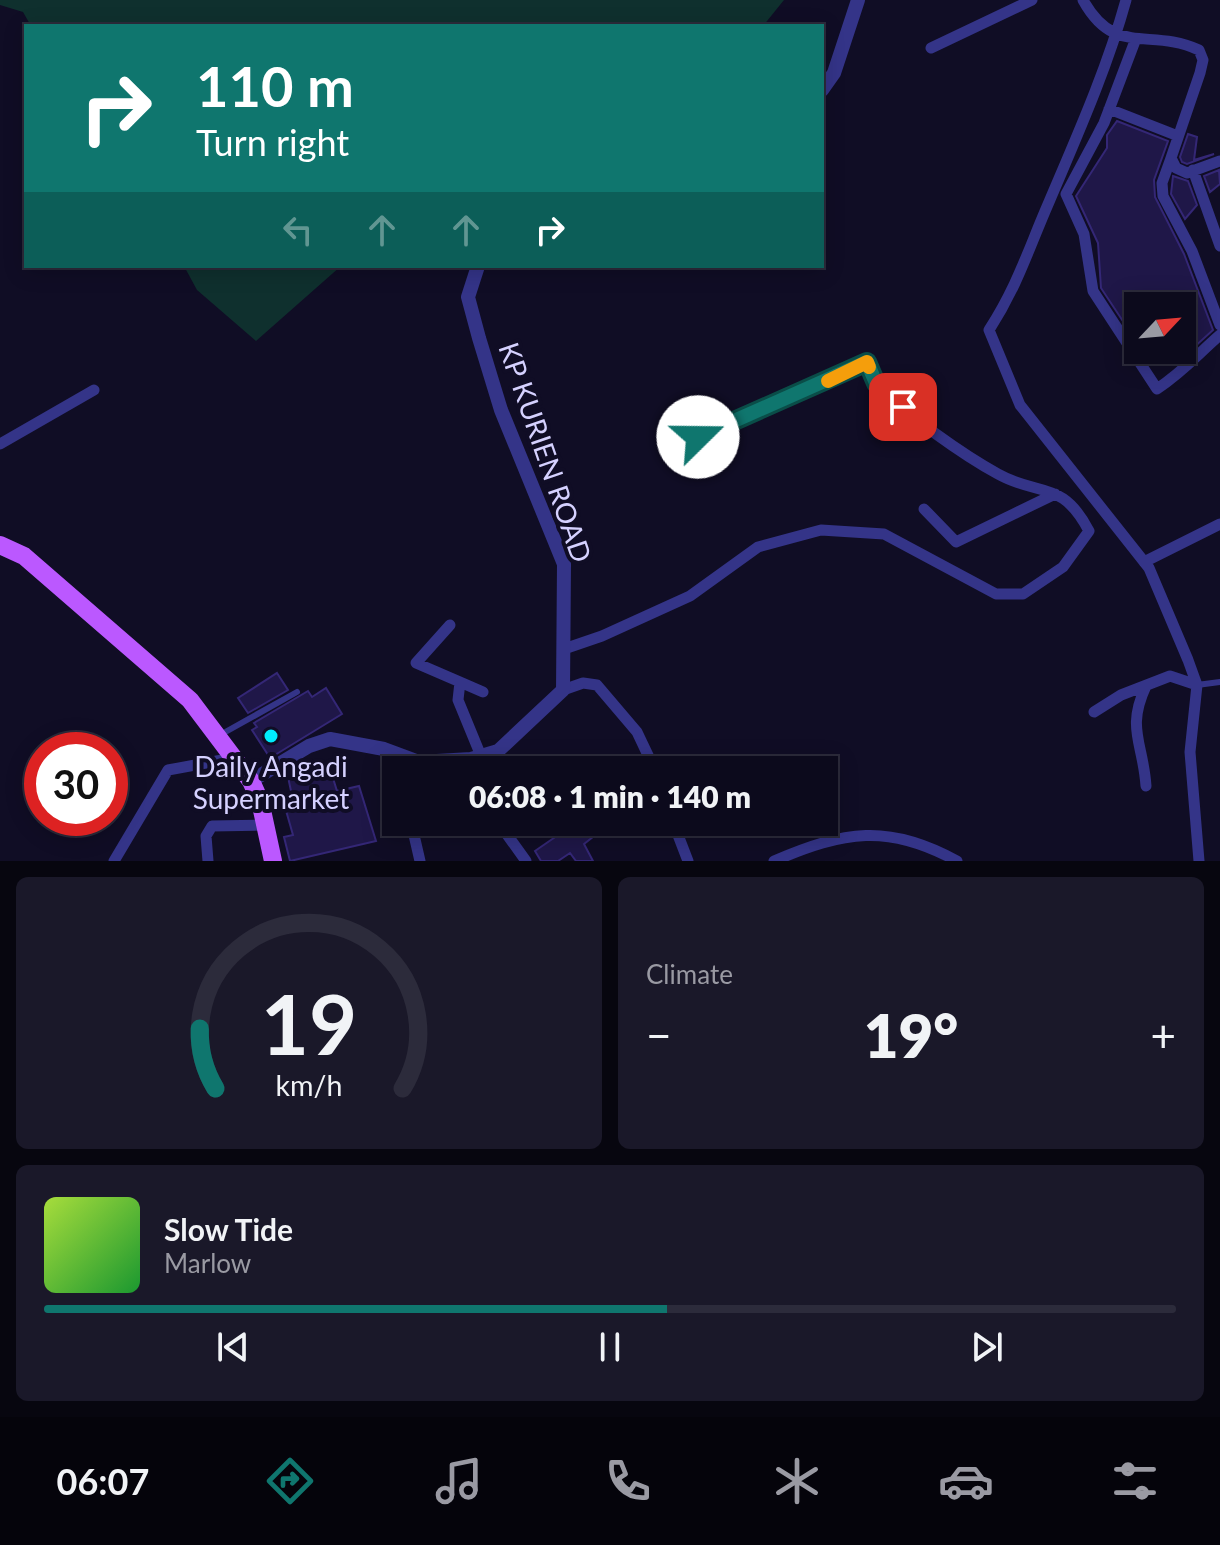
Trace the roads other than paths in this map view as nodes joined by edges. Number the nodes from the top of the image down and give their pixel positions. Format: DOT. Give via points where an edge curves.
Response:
graph roads {
  1 [pos="858,0"];
  2 [pos="1032,0"];
  3 [pos="1083,0"];
  4 [pos="1126,0"];
  5 [pos="1117,34"];
  6 [pos="1135,41"];
  7 [pos="931,48"];
  8 [pos="824,87"];
  9 [pos="1109,109"];
  10 [pos="1178,136"];
  11 [pos="1171,158"];
  12 [pos="1220,161"];
  13 [pos="1193,170"];
  14 [pos="1220,246"];
  15 [pos="477,268"];
  16 [pos="1220,325"];
  17 [pos="1220,335"];
  18 [pos="94,390"];
  19 [pos="698,437"];
  20 [pos="0,444"];
  21 [pos="1055,494"];
  22 [pos="924,509"];
  23 [pos="1220,524"];
  24 [pos="0,545"];
  25 [pos="1144,562"];
  26 [pos="450,625"];
  27 [pos="564,649"];
  28 [pos="460,682"];
  29 [pos="1220,682"];
  30 [pos="1197,685"];
  31 [pos="1146,686"];
  32 [pos="563,690"];
  33 [pos="297,692"];
  34 [pos="483,692"];
  35 [pos="1094,712"];
  36 [pos="217,736"];
  37 [pos="384,749"];
  38 [pos="386,756"];
  39 [pos="403,756"];
  40 [pos="473,756"];
  41 [pos="488,756"];
  42 [pos="648,756"];
  43 [pos="233,758"];
  44 [pos="251,781"];
  45 [pos="1146,786"];
  46 [pos="264,825"];
  47 [pos="414,836"];
  48 [pos="508,836"];
  49 [pos="678,836"];
  50 [pos="114,861"];
  51 [pos="208,861"];
  52 [pos="273,861"];
  53 [pos="420,861"];
  54 [pos="526,861"];
  55 [pos="688,861"];
  56 [pos="774,861"];
  57 [pos="957,861"];
  58 [pos="1199,861"];
  1 -- 8 [label="street" via="834,73"];
  2 -- 7 [label="street"];
  3 -- 5 [label="street" via="1095,20"];
  4 -- 5 [label="street"];
  5 -- 6 [label="street"];
  5 -- 25 [label="street" via="1027,263 989,330 1020,405"];
  6 -- 9 [label="street"];
  6 -- 10 [label="street" via="1159,37 1199,50 1203,60"];
  9 -- 10 [label="street"];
  9 -- 17 [label="street" via="1066,194 1084,234 1093,291 1157,389 1193,364"];
  10 -- 11 [label="street"];
  11 -- 13 [label="street" via="1181,172"];
  11 -- 16 [label="street" via="1163,196 1192,251"];
  12 -- 13 [label="street"];
  13 -- 14 [label="street"];
  15 -- 27 [label="street, KP KURIEN ROAD" via="468,297 479,338 501,410 564,564"];
  18 -- 20 [label="street"];
  19 -- 21 [label="street" via="867,362 876,383 945,438 1000,476"];
  21 -- 22 [label="street" via="956,542"];
  21 -- 27 [label="street" via="1077,507 1089,531 1063,567 1023,594 996,594 884,534 821,530 758,547 690,596"];
  23 -- 25 [label="street"];
  24 -- 36 [label="main road" via="24,556 190,700"];
  25 -- 30 [label="street"];
  26 -- 28 [label="street" via="416,663"];
  27 -- 32 [label="street, KP KURIEN ROAD"];
  28 -- 34 [label="street"];
  28 -- 40 [label="street" via="458,700"];
  29 -- 30 [label="lane"];
  30 -- 31 [label="street" via="1170,676"];
  30 -- 58 [label="street" via="1190,752"];
  31 -- 35 [label="street"];
  31 -- 45 [label="street" via="1136,708 1134,732 1144,757"];
  32 -- 41 [label="street"];
  32 -- 42 [label="street" via="583,683 597,685 637,732"];
  33 -- 36 [label="lane"];
  36 -- 43 [label="main road"];
  37 -- 38 [label="street"];
  37 -- 39 [label="street"];
  37 -- 44 [label="street" via="330,739"];
  43 -- 44 [label="main road"];
  43 -- 50 [label="street" via="168,770"];
  44 -- 46 [label="main road"];
  46 -- 51 [label="street" via="212,826 206,836"];
  46 -- 52 [label="main road"];
  47 -- 53 [label="street"];
  48 -- 54 [label="street"];
  49 -- 55 [label="street"];
  56 -- 57 [label="street" via="824,841 885,833 926,844"];
}
